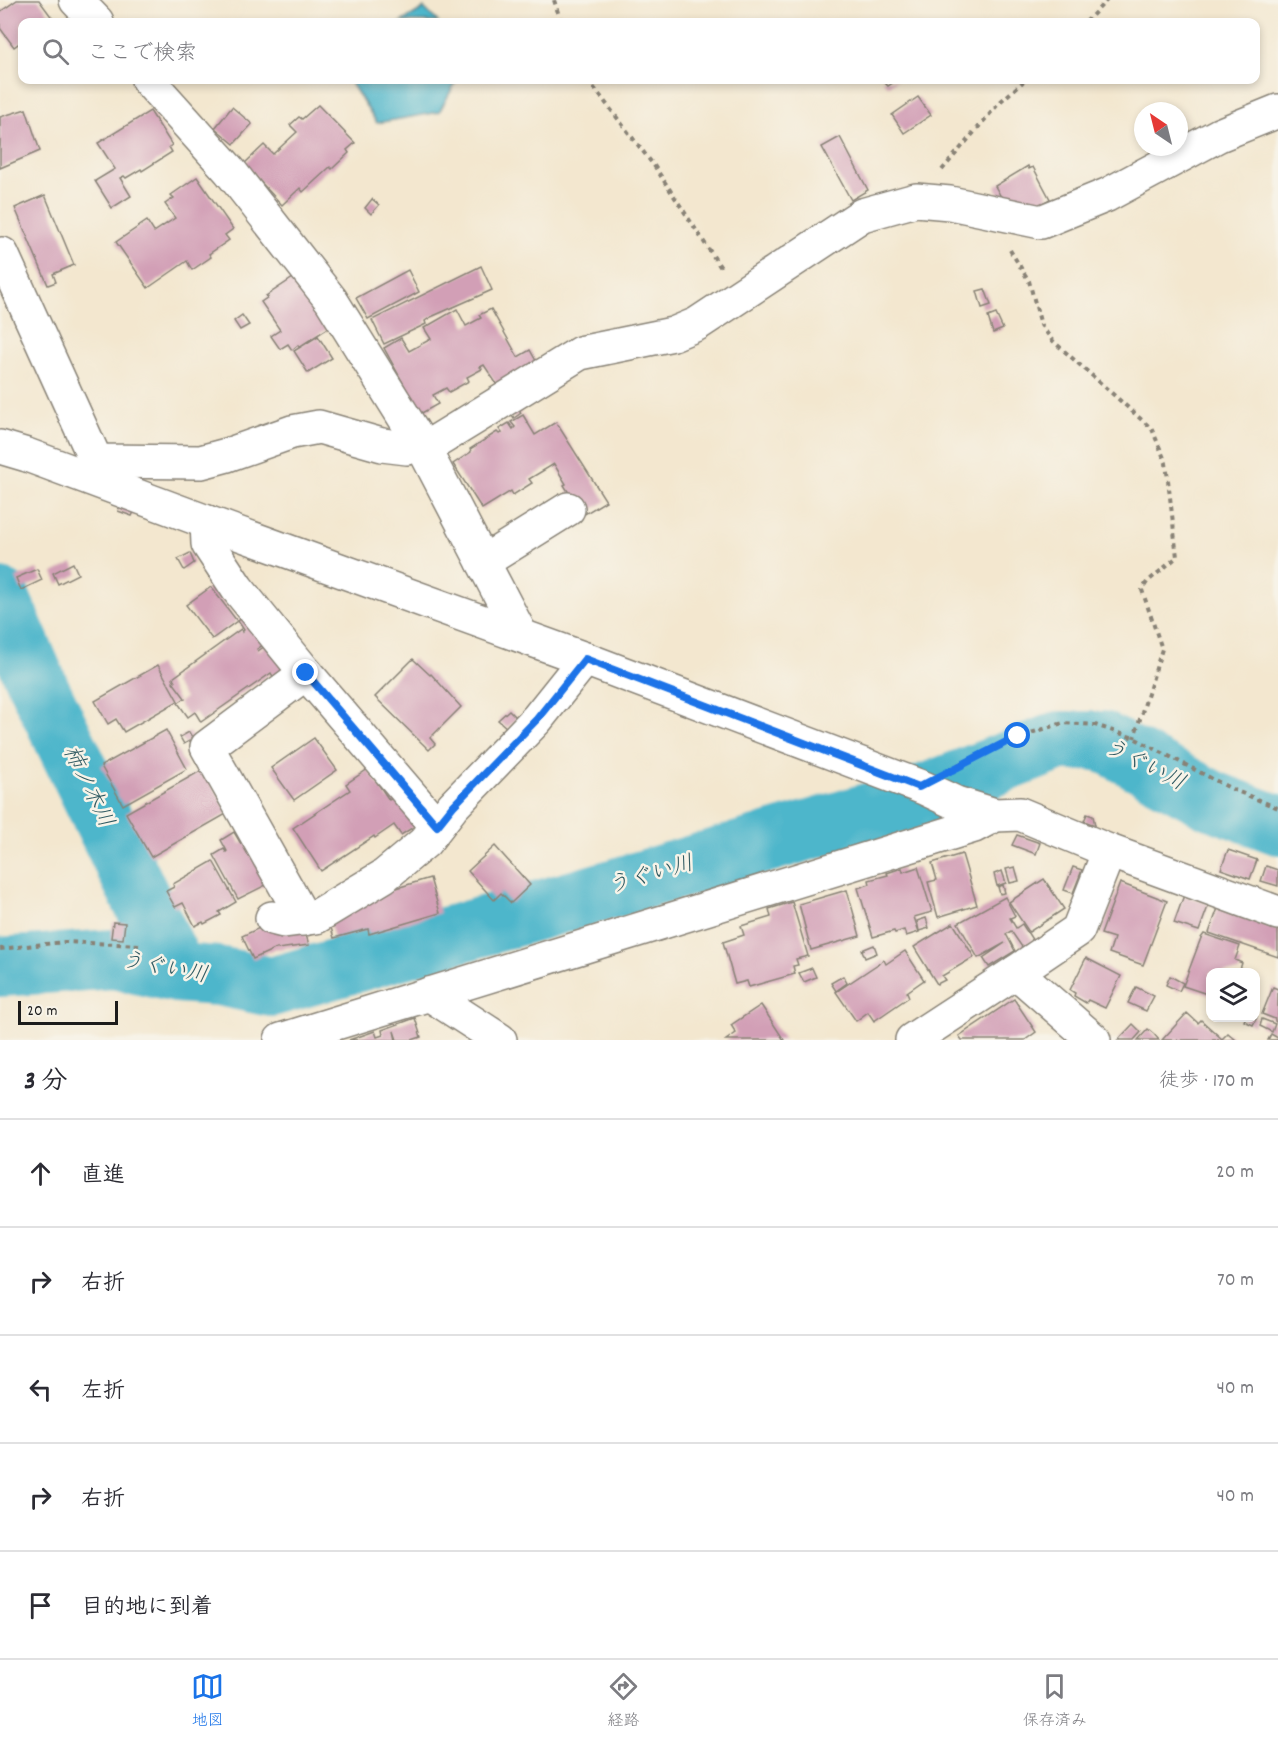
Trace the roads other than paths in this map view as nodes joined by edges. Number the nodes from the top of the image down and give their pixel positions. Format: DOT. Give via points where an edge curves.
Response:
graph roads {
  1 [pos="76,0"];
  2 [pos="93,18"];
  3 [pos="152,84"];
  4 [pos="1278,111"];
  5 [pos="2,254"];
  6 [pos="422,446"];
  7 [pos="0,447"];
  8 [pos="93,469"];
  9 [pos="568,509"];
  10 [pos="207,522"];
  11 [pos="483,562"];
  12 [pos="521,635"];
  13 [pos="585,659"];
  14 [pos="306,673"];
  15 [pos="994,815"];
  16 [pos="437,826"];
  17 [pos="1109,851"];
  18 [pos="1278,913"];
  19 [pos="1016,972"];
  20 [pos="429,994"];
  21 [pos="280,1040"];
  22 [pos="500,1040"];
  23 [pos="912,1040"];
  24 [pos="1094,1040"];
  1 -- 2 [label="street"];
  3 -- 6 [label="street" via="230,171 331,300"];
  4 -- 6 [label="street" via="1220,135 1107,195 1041,222 916,200 862,215 697,324 673,334 580,353"];
  5 -- 8 [label="street"];
  6 -- 8 [label="street" via="382,445 319,427 201,462"];
  6 -- 11 [label="street"];
  7 -- 8 [label="street"];
  8 -- 10 [label="street"];
  9 -- 11 [label="street"];
  10 -- 12 [label="street"];
  10 -- 14 [label="street" via="208,544 237,588"];
  11 -- 12 [label="street"];
  12 -- 13 [label="street"];
  13 -- 15 [label="street"];
  13 -- 16 [label="street" via="537,719"];
  14 -- 16 [label="street"];
  14 -- 16 [label="street" via="207,747 288,918 316,917 384,876 425,842"];
  15 -- 17 [label="street" via="1020,814"];
  15 -- 20 [label="street" via="974,826"];
  17 -- 18 [label="street"];
  17 -- 19 [label="street" via="1078,930"];
  19 -- 23 [label="street"];
  19 -- 24 [label="street"];
  20 -- 21 [label="street"];
  20 -- 22 [label="street"];
}
